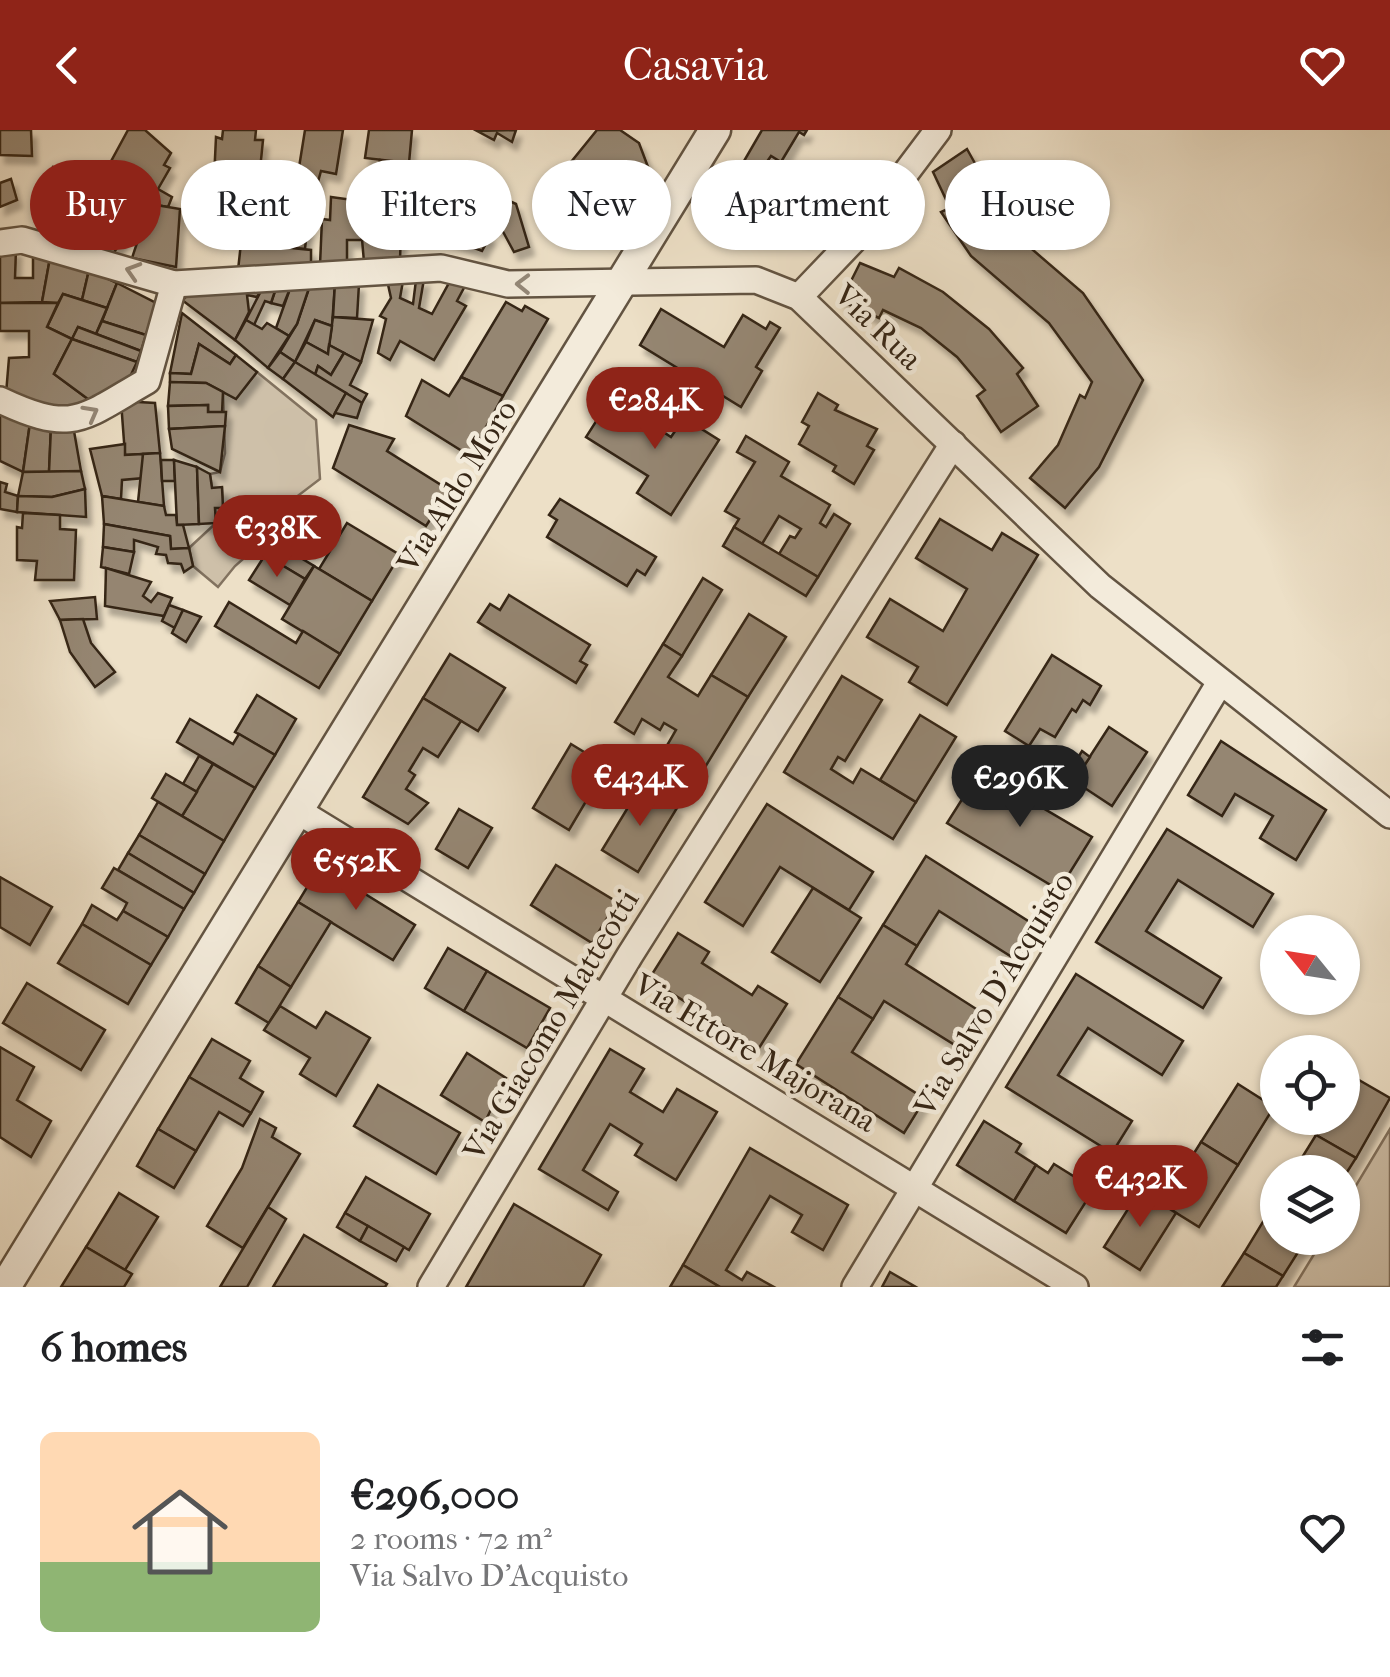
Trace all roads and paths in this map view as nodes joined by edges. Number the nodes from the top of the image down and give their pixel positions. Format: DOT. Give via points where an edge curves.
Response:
graph roads {
  1 [pos="715,130"];
  2 [pos="938,130"];
  3 [pos="0,243"];
  4 [pos="174,284"];
  5 [pos="621,286"];
  6 [pos="800,297"];
  7 [pos="0,400"];
  8 [pos="953,444"];
  9 [pos="1220,684"];
  10 [pos="298,811"];
  11 [pos="1390,815"];
  12 [pos="603,998"];
  13 [pos="914,1188"];
  14 [pos="6,1287"];
  15 [pos="432,1287"];
  16 [pos="854,1287"];
  17 [pos="1075,1287"];
  1 -- 5 [label="street, Via Aldo Moro"];
  2 -- 6 [label="street" via="862,231"];
  4 -- 3 [label="street, Via Rua, one-way" via="22,240"];
  5 -- 4 [label="street, Via Rua, one-way" via="508,284 441,268"];
  7 -- 4 [label="street, one-way" via="31,415 76,422 147,381"];
  5 -- 6 [label="street, Via Rua" via="756,280"];
  5 -- 10 [label="street, Via Aldo Moro"];
  6 -- 8 [label="street, Via Rua"];
  8 -- 9 [label="street, Via Rua" via="1100,586"];
  8 -- 12 [label="street, Via Giacomo Matteotti"];
  9 -- 11 [label="street, Via Rua"];
  9 -- 13 [label="street, Via Salvo D'Acquisto"];
  10 -- 12 [label="street, Via Ettore Majorana"];
  10 -- 14 [label="street, Via Aldo Moro"];
  12 -- 13 [label="street, Via Ettore Majorana"];
  12 -- 15 [label="street, Via Giacomo Matteotti"];
  13 -- 16 [label="street, Via Salvo D'Acquisto"];
  13 -- 17 [label="street, Via Ettore Majorana"];
}
